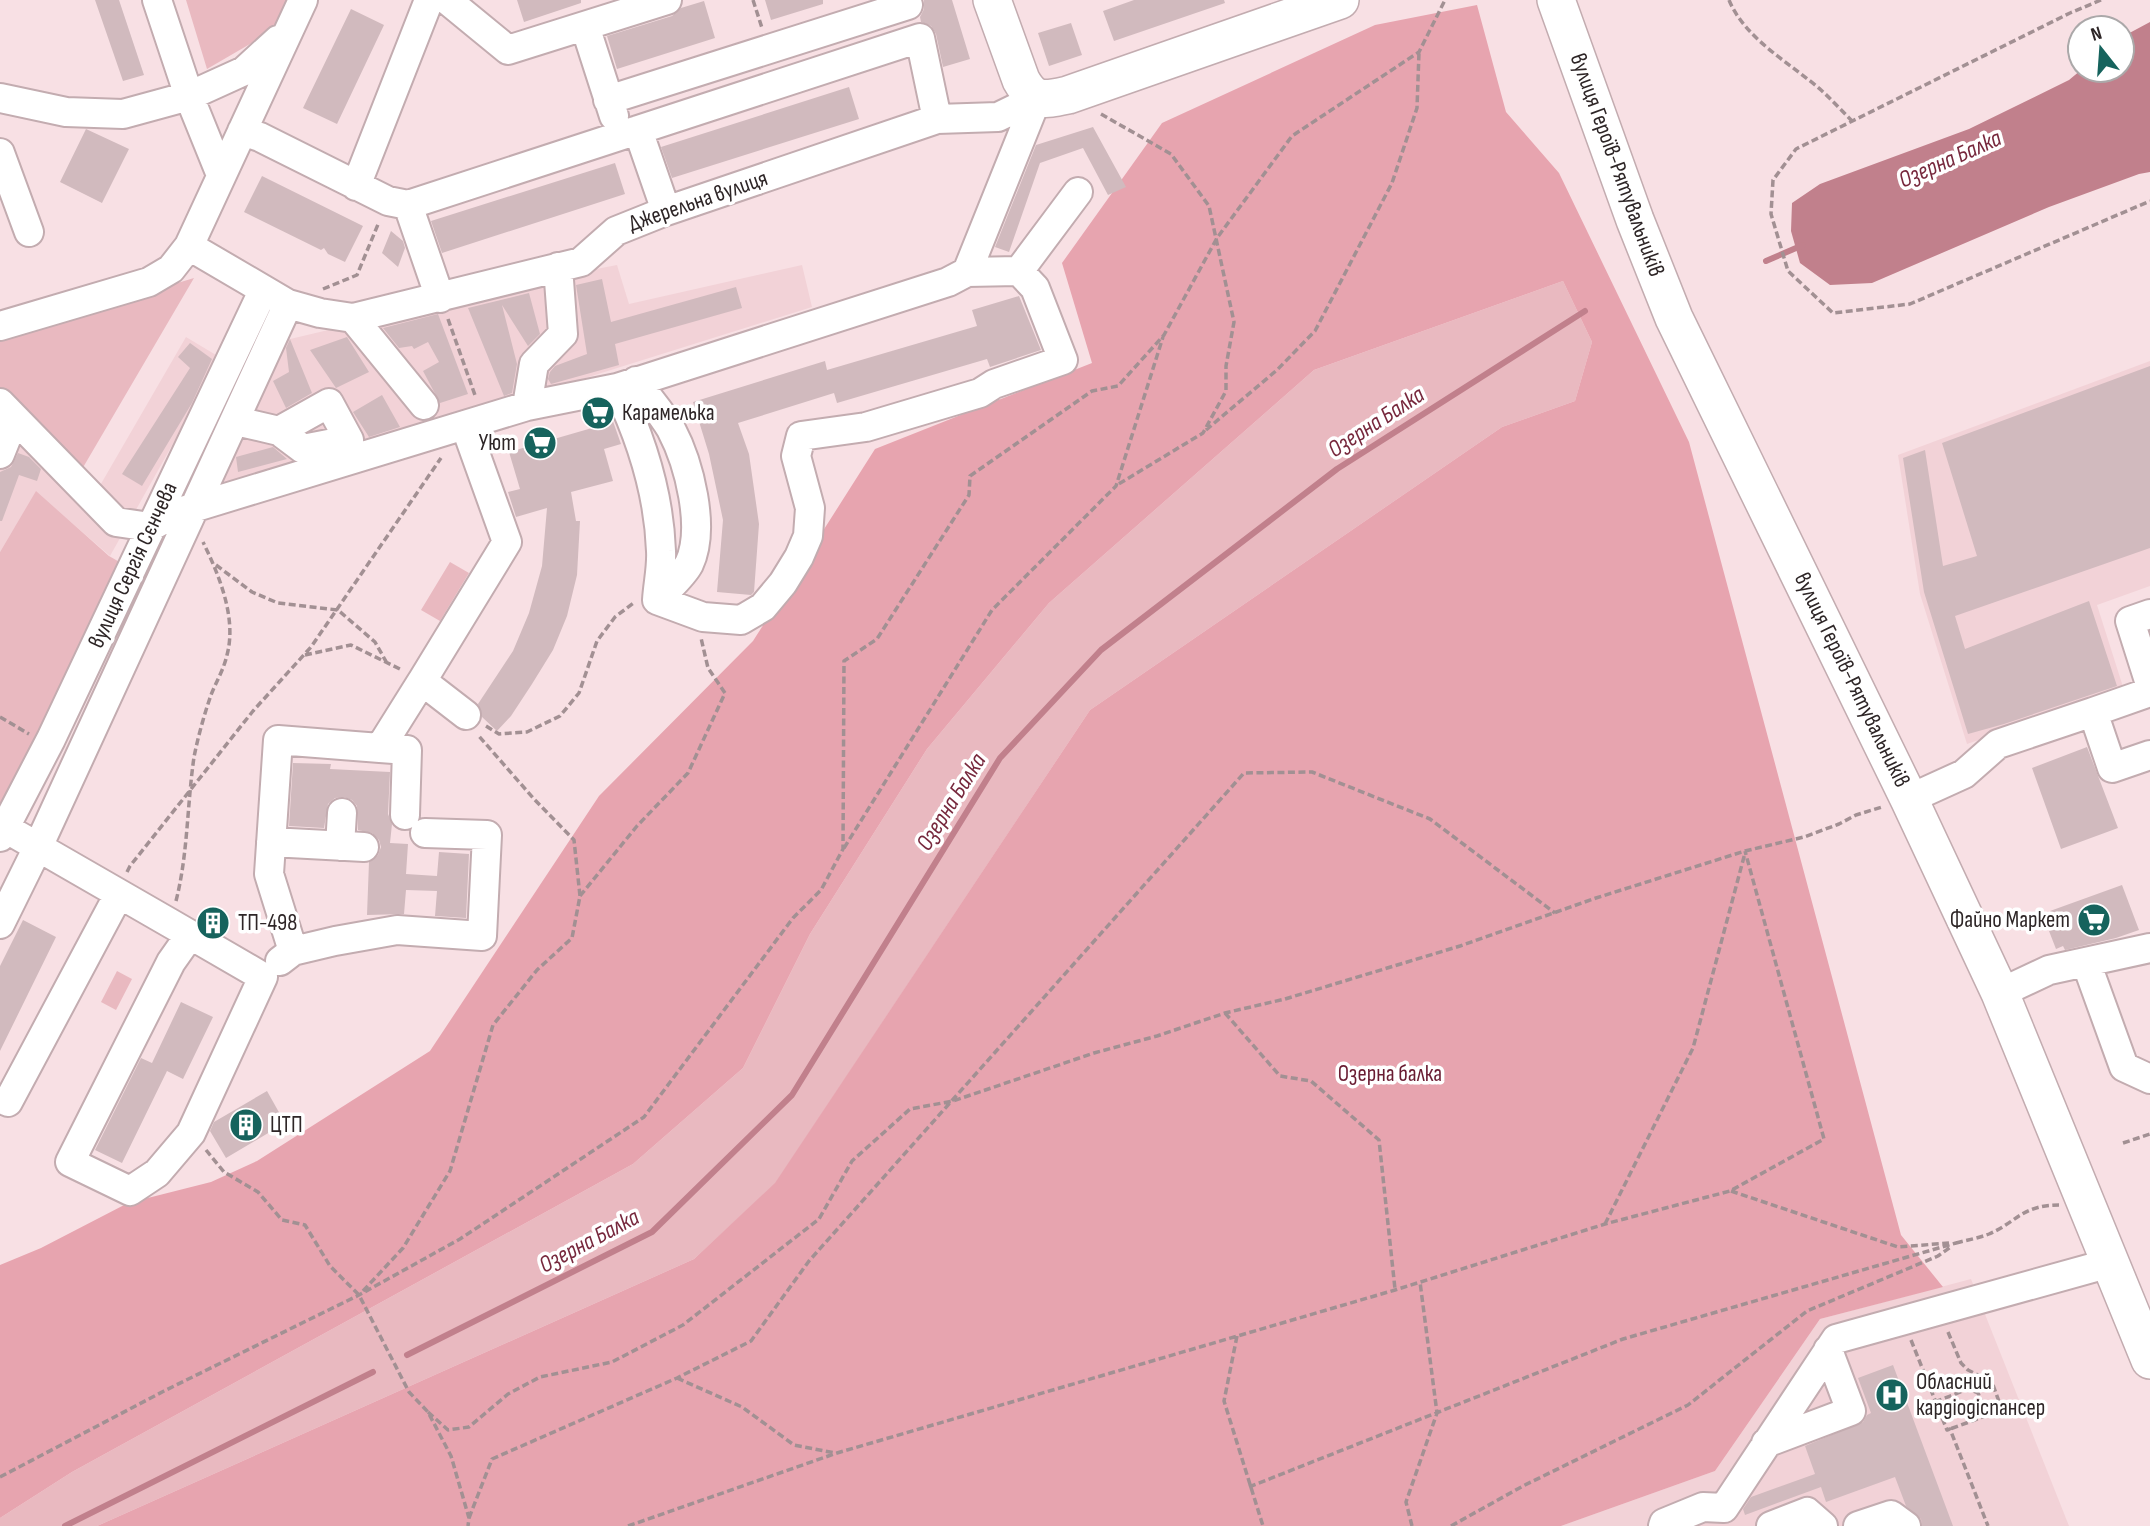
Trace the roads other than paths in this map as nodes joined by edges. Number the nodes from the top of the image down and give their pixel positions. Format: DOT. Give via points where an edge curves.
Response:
graph roads {
  1 [pos="157,0"];
  2 [pos="303,0"];
  3 [pos="429,0"];
  4 [pos="447,0"];
  5 [pos="667,0"];
  6 [pos="992,0"];
  7 [pos="1340,0"];
  8 [pos="1556,0"];
  9 [pos="907,3"];
  10 [pos="616,8"];
  11 [pos="584,26"];
  12 [pos="288,31"];
  13 [pos="920,38"];
  14 [pos="189,96"];
  15 [pos="1053,97"];
  16 [pos="0,98"];
  17 [pos="608,100"];
  18 [pos="937,119"];
  19 [pos="242,131"];
  20 [pos="629,133"];
  21 [pos="0,153"];
  22 [pos="221,176"];
  23 [pos="356,186"];
  24 [pos="1078,192"];
  25 [pos="398,203"];
  26 [pos="666,211"];
  27 [pos="29,232"];
  28 [pos="190,246"];
  29 [pos="558,267"];
  30 [pos="1019,271"];
  31 [pos="967,272"];
  32 [pos="263,291"];
  33 [pos="440,298"];
  34 [pos="288,304"];
  35 [pos="353,318"];
  36 [pos="0,326"];
  37 [pos="627,385"];
  38 [pos="424,405"];
  39 [pos="527,406"];
  40 [pos="7,411"];
  41 [pos="236,421"];
  42 [pos="474,422"];
  43 [pos="279,430"];
  44 [pos="349,450"];
  45 [pos="0,454"];
  46 [pos="195,507"];
  47 [pos="150,527"];
  48 [pos="657,600"];
  49 [pos="2150,614"];
  50 [pos="425,677"];
  51 [pos="2150,684"];
  52 [pos="2150,692"];
  53 [pos="2093,712"];
  54 [pos="466,715"];
  55 [pos="380,748"];
  56 [pos="2150,755"];
  57 [pos="1909,799"];
  58 [pos="342,813"];
  59 [pos="2,832"];
  60 [pos="271,842"];
  61 [pos="38,847"];
  62 [pos="119,894"];
  63 [pos="0,924"];
  64 [pos="173,925"];
  65 [pos="2150,948"];
  66 [pos="293,951"];
  67 [pos="2086,962"];
  68 [pos="263,977"];
  69 [pos="2000,993"];
  70 [pos="2150,1079"];
  71 [pos="8,1102"];
  72 [pos="2110,1263"];
  73 [pos="1828,1350"];
  74 [pos="2150,1360"];
  75 [pos="1766,1443"];
  76 [pos="1724,1517"];
  77 [pos="1663,1526"];
  78 [pos="1771,1526"];
  79 [pos="1823,1526"];
  80 [pos="1858,1526"];
  81 [pos="1906,1526"];
  1 -- 14 [label="street"];
  2 -- 12 [label="street"];
  3 -- 23 [label="street"];
  4 -- 11 [label="street" via="508,50"];
  5 -- 10 [label="street"];
  6 -- 15 [label="main road" via="1027,92"];
  7 -- 15 [label="main road, Джерельна вулиця"];
  8 -- 57 [label="main road, вулиця Героїв-Рятувальників" via="1674,318"];
  9 -- 13 [label="street"];
  9 -- 17 [label="street"];
  10 -- 11 [label="street"];
  11 -- 17 [label="street"];
  12 -- 14 [label="street" via="244,71"];
  12 -- 19 [label="street"];
  13 -- 18 [label="street"];
  13 -- 20 [label="street"];
  14 -- 16 [label="street" via="124,114 65,112"];
  14 -- 22 [label="street"];
  15 -- 18 [label="street, Джерельна вулиця" via="998,117"];
  15 -- 31 [label="street"];
  17 -- 20 [label="street"];
  18 -- 26 [label="street, Джерельна вулиця"];
  19 -- 22 [label="street"];
  19 -- 23 [label="street"];
  20 -- 25 [label="street"];
  20 -- 26 [label="street"];
  21 -- 27 [label="street"];
  22 -- 28 [label="street"];
  23 -- 25 [label="street"];
  24 -- 30 [label="street"];
  25 -- 33 [label="street"];
  26 -- 29 [label="street, Джерельна вулиця" via="616,230 581,262"];
  28 -- 32 [label="street, Джерельна вулиця"];
  28 -- 36 [label="street" via="171,269 149,282"];
  29 -- 33 [label="street, Джерельна вулиця"];
  29 -- 39 [label="street" via="563,334 534,363"];
  30 -- 31 [label="street"];
  30 -- 48 [label="street" via="1035,288 1063,360 980,393 878,424 801,436 796,456 810,508 808,536 783,583 763,607 741,620 703,617"];
  31 -- 37 [label="street"];
  32 -- 34 [label="street, Джерельна вулиця"];
  32 -- 47 [label="street, вулиця Сергія Сєнчева"];
  33 -- 35 [label="street, Джерельна вулиця"];
  34 -- 35 [label="street, Джерельна вулиця"];
  34 -- 41 [label="street"];
  35 -- 38 [label="street"];
  37 -- 39 [label="street"];
  37 -- 48 [label="street" via="632,419 653,481 661,552"];
  37 -- 48 [label="street" via="670,429 688,471 695,513 696,544 688,566"];
  39 -- 42 [label="street"];
  40 -- 45 [label="street"];
  40 -- 47 [label="street" via="116,522"];
  41 -- 43 [label="street"];
  41 -- 46 [label="street"];
  42 -- 44 [label="street"];
  42 -- 50 [label="street" via="507,542"];
  43 -- 44 [label="street" via="303,449"];
  43 -- 44 [label="street" via="329,403"];
  44 -- 46 [label="street"];
  46 -- 47 [label="street"];
  46 -- 61 [label="street"];
  47 -- 59 [label="street, вулиця Сергія Сєнчева"];
  49 -- 51 [label="street" via="2130,621"];
  50 -- 54 [label="street"];
  50 -- 55 [label="street"];
  52 -- 53 [label="street"];
  53 -- 56 [label="street" via="2112,768"];
  53 -- 57 [label="street" via="1998,744 1965,774"];
  55 -- 60 [label="street" via="278,740"];
  55 -- 66 [label="street" via="407,750 415,824 487,835 482,936 397,930"];
  57 -- 69 [label="main road, вулиця Героїв-Рятувальників"];
  58 -- 60 [label="street" via="352,846"];
  59 -- 61 [label="street"];
  60 -- 66 [label="street" via="269,874"];
  61 -- 62 [label="street"];
  61 -- 63 [label="street"];
  62 -- 64 [label="street"];
  62 -- 71 [label="street"];
  64 -- 68 [label="street"];
  64 -- 68 [label="street" via="171,962 70,1162 130,1191 157,1173 191,1133"];
  65 -- 67 [label="street"];
  66 -- 68 [label="street"];
  67 -- 69 [label="street" via="2049,970"];
  67 -- 70 [label="street" via="2124,1067"];
  69 -- 72 [label="main road, вулиця Героїв-Рятувальників"];
  72 -- 73 [label="street" via="1836,1339"];
  72 -- 74 [label="main road, вулиця Героїв-Рятувальників"];
  73 -- 75 [label="street"];
  73 -- 75 [label="street" via="1851,1411"];
  75 -- 76 [label="street"];
  76 -- 77 [label="street" via="1703,1507"];
  78 -- 79 [label="street" via="1807,1513"];
  80 -- 81 [label="street" via="1891,1515"];
}
